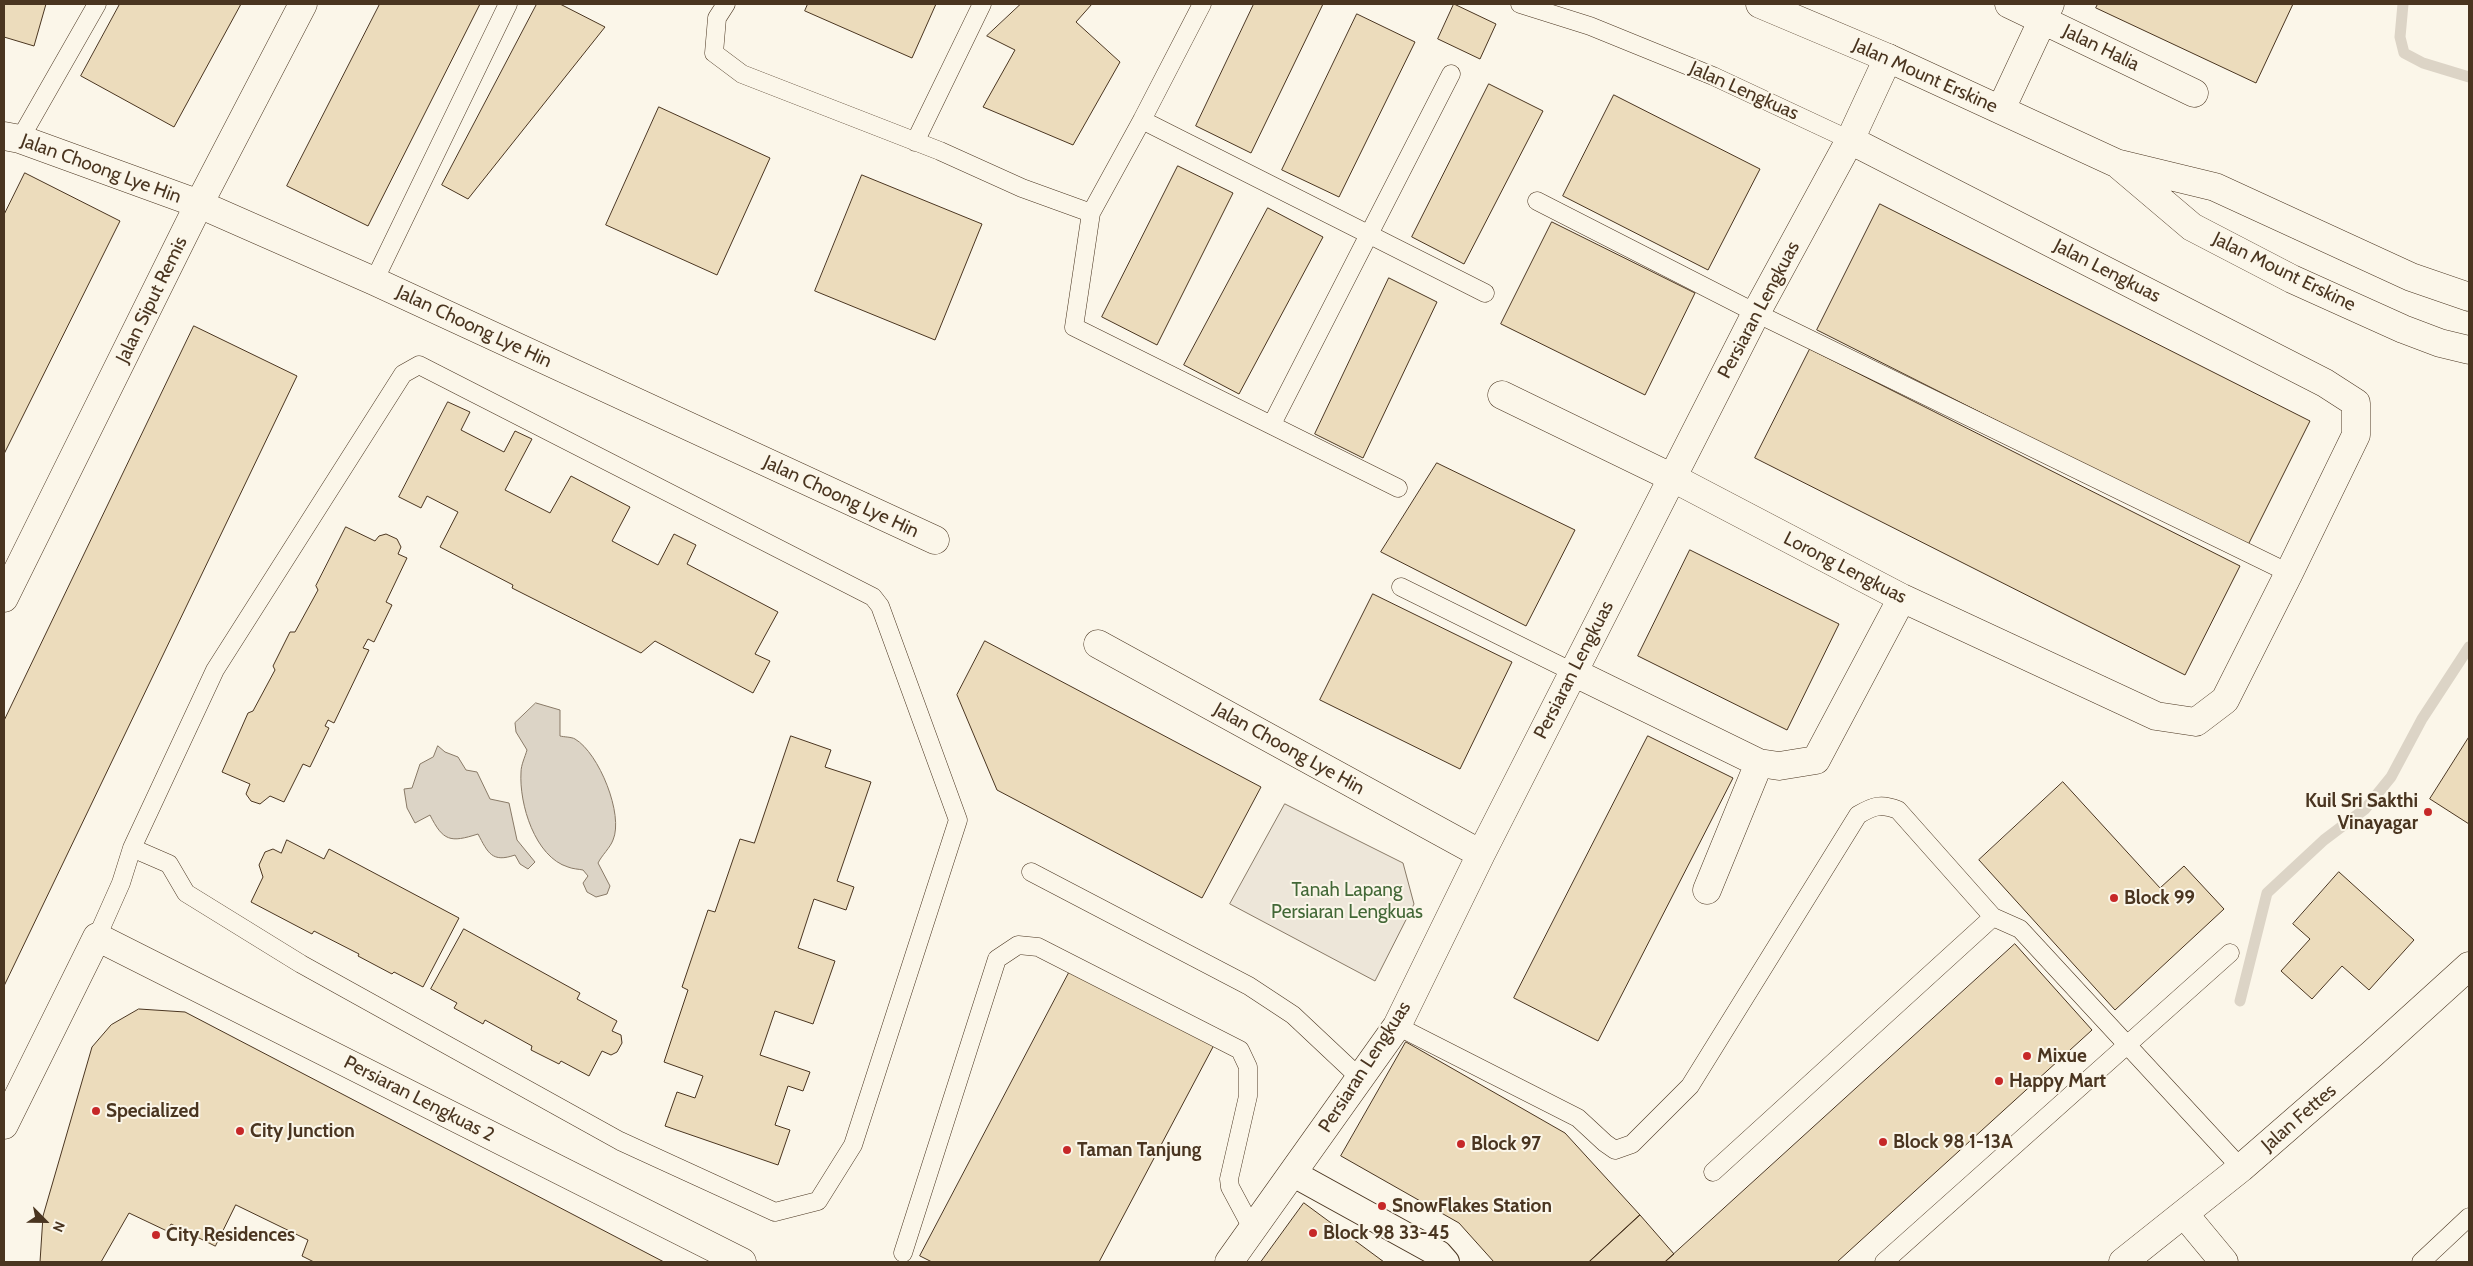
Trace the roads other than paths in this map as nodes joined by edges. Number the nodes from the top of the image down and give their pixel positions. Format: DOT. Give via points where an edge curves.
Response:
graph roads {
  1 [pos="97,4"];
  2 [pos="303,4"];
  3 [pos="508,4"];
  4 [pos="726,4"];
  5 [pos="982,4"];
  6 [pos="1202,4"];
  7 [pos="1520,4"];
  8 [pos="1760,4"];
  9 [pos="2009,4"];
  10 [pos="2046,12"];
  11 [pos="1888,58"];
  12 [pos="1451,74"];
  13 [pos="2194,93"];
  14 [pos="2001,109"];
  15 [pos="1142,120"];
  16 [pos="12,137"];
  17 [pos="1850,140"];
  18 [pos="915,142"];
  19 [pos="2116,163"];
  20 [pos="1537,201"];
  21 [pos="199,204"];
  22 [pos="1091,213"];
  23 [pos="1369,234"];
  24 [pos="374,281"];
  25 [pos="1486,293"];
  26 [pos="2469,297"];
  27 [pos="1756,313"];
  28 [pos="2469,350"];
  29 [pos="1502,395"];
  30 [pos="1272,424"];
  31 [pos="1673,478"];
  32 [pos="1398,488"];
  33 [pos="935,540"];
  34 [pos="2289,573"];
  35 [pos="1401,587"];
  36 [pos="4,598"];
  37 [pos="1902,598"];
  38 [pos="1098,644"];
  39 [pos="1573,672"];
  40 [pos="2196,722"];
  41 [pos="1759,763"];
  42 [pos="132,848"];
  43 [pos="1481,854"];
  44 [pos="1031,872"];
  45 [pos="1707,890"];
  46 [pos="1993,918"];
  47 [pos="97,937"];
  48 [pos="2230,953"];
  49 [pos="2469,966"];
  50 [pos="1397,1026"];
  51 [pos="2128,1045"];
  52 [pos="1360,1078"];
  53 [pos="4,1125"];
  54 [pos="2241,1168"];
  55 [pos="1713,1172"];
  56 [pos="1294,1174"];
  57 [pos="2185,1215"];
  58 [pos="2469,1218"];
  59 [pos="1253,1230"];
  60 [pos="903,1253"];
  61 [pos="742,1262"];
  62 [pos="1229,1262"];
  63 [pos="1446,1262"];
  64 [pos="1884,1262"];
  65 [pos="2123,1262"];
  66 [pos="2224,1262"];
  67 [pos="2421,1262"];
  1 -- 16 [label="lane"];
  2 -- 21 [label="street, Jalan Siput Remis"];
  3 -- 24 [label="lane"];
  4 -- 18 [label="lane" via="717,18 714,53 742,74"];
  5 -- 18 [label="lane"];
  6 -- 15 [label="lane"];
  7 -- 17 [label="lane, Jalan Lengkuas" via="1590,26 1713,76"];
  8 -- 11 [label="street, Jalan Mount Erskine"];
  9 -- 10 [label="street, Jalan Halia"];
  10 -- 13 [label="street, Jalan Halia"];
  10 -- 14 [label="street"];
  11 -- 14 [label="street, Jalan Mount Erskine"];
  11 -- 17 [label="street, Persiaran Lengkuas"];
  12 -- 23 [label="lane"];
  14 -- 19 [label="street, Jalan Mount Erskine"];
  15 -- 22 [label="lane"];
  15 -- 23 [label="lane"];
  16 -- 21 [label="street, Jalan Choong Lye Hin"];
  17 -- 27 [label="street, Persiaran Lengkuas"];
  17 -- 34 [label="street, Jalan Lengkuas" via="2325,383 2356,403 2356,435"];
  18 -- 22 [label="lane" via="1022,188"];
  19 -- 26 [label="street, Jalan Mount Erskine" via="2215,186 2410,277"];
  19 -- 28 [label="street, Jalan Mount Erskine" via="2201,232 2292,279 2403,330"];
  20 -- 27 [label="lane"];
  21 -- 24 [label="street, Jalan Choong Lye Hin"];
  21 -- 36 [label="street, Jalan Siput Remis"];
  22 -- 30 [label="lane" via="1074,327"];
  23 -- 25 [label="lane"];
  23 -- 30 [label="lane"];
  24 -- 33 [label="street, Jalan Choong Lye Hin"];
  27 -- 31 [label="street, Persiaran Lengkuas"];
  27 -- 34 [label="lane"];
  29 -- 31 [label="street, Lorong Lengkuas"];
  30 -- 32 [label="lane"];
  31 -- 37 [label="street, Lorong Lengkuas"];
  31 -- 39 [label="street, Persiaran Lengkuas"];
  34 -- 40 [label="street, Jalan Lengkuas" via="2225,700"];
  35 -- 39 [label="lane"];
  37 -- 40 [label="street, Lorong Lengkuas" via="2156,716"];
  37 -- 41 [label="street" via="1816,760 1779,766"];
  38 -- 43 [label="street, Jalan Choong Lye Hin"];
  39 -- 41 [label="street"];
  39 -- 43 [label="street, Persiaran Lengkuas"];
  41 -- 45 [label="street"];
  42 -- 42 [label="lane" via="169,864 186,893 301,964 620,1141 775,1212 818,1201 853,1145 958,820 874,597 419,365 403,374 215,670"];
  42 -- 47 [label="lane" via="121,883"];
  43 -- 50 [label="street, Persiaran Lengkuas"];
  44 -- 52 [label="lane" via="1249,986 1293,1015"];
  46 -- 50 [label="lane" via="1898,810 1885,804 1866,810 1858,815 1690,1086 1632,1144 1615,1150 1578,1118"];
  46 -- 51 [label="lane" via="2020,929"];
  46 -- 55 [label="lane"];
  47 -- 53 [label="street"];
  47 -- 61 [label="street, Persiaran Lengkuas 2"];
  48 -- 51 [label="lane"];
  49 -- 54 [label="street, Jalan Fettes"];
  50 -- 52 [label="street, Persiaran Lengkuas"];
  51 -- 54 [label="lane"];
  51 -- 64 [label="lane"];
  52 -- 56 [label="street, Persiaran Lengkuas"];
  54 -- 57 [label="street, Jalan Fettes"];
  56 -- 59 [label="street, Persiaran Lengkuas"];
  56 -- 63 [label="street" via="1439,1254"];
  57 -- 65 [label="street, Jalan Fettes"];
  57 -- 66 [label="street"];
  58 -- 67 [label="lane"];
  59 -- 60 [label="lane" via="1230,1187 1229,1179 1248,1096 1248,1067 1240,1050 1038,947 1018,945 996,959"];
  59 -- 62 [label="street, Persiaran Lengkuas"];
}
